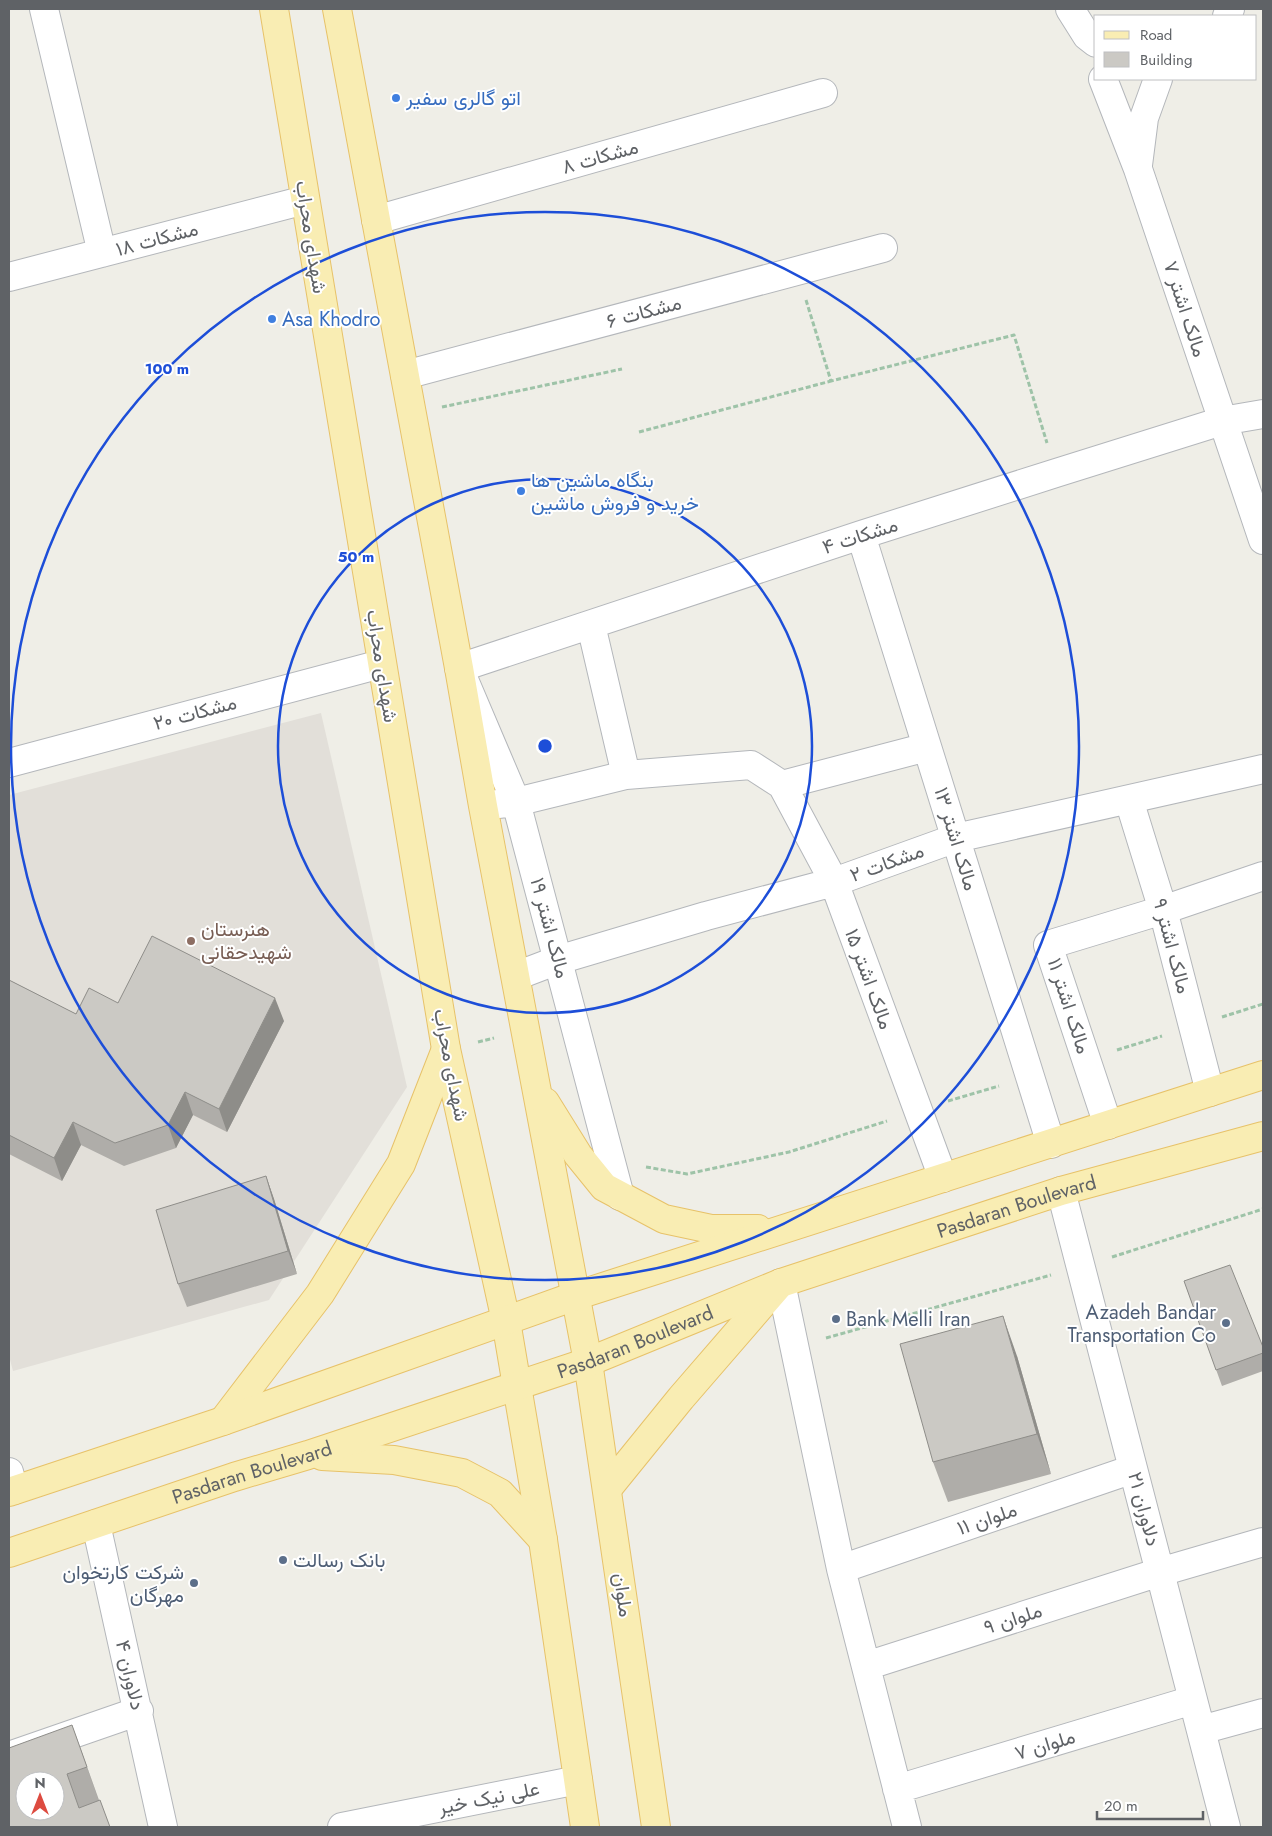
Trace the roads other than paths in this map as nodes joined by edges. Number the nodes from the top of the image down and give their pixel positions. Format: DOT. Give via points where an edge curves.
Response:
graph roads {
  1 [pos="44,9"];
  2 [pos="274,9"];
  3 [pos="336,9"];
  4 [pos="1070,9"];
  5 [pos="1093,46"];
  6 [pos="1103,80"];
  7 [pos="1158,80"];
  8 [pos="823,93"];
  9 [pos="1138,169"];
  10 [pos="305,200"];
  11 [pos="376,220"];
  12 [pos="883,248"];
  13 [pos="102,253"];
  14 [pos="9,277"];
  15 [pos="405,375"];
  16 [pos="1263,414"];
  17 [pos="1222,421"];
  18 [pos="860,535"];
  19 [pos="1263,540"];
  20 [pos="591,625"];
  21 [pos="381,664"];
  22 [pos="459,668"];
  23 [pos="927,747"];
  24 [pos="9,763"];
  25 [pos="1263,769"];
  26 [pos="626,775"];
  27 [pos="782,785"];
  28 [pos="1129,800"];
  29 [pos="516,802"];
  30 [pos="483,806"];
  31 [pos="956,838"];
  32 [pos="1263,876"];
  33 [pos="834,882"];
  34 [pos="1163,910"];
  35 [pos="558,960"];
  36 [pos="516,976"];
  37 [pos="446,1049"];
  38 [pos="1263,1075"];
  39 [pos="537,1087"];
  40 [pos="1210,1092"];
  41 [pos="1108,1125"];
  42 [pos="1263,1136"];
  43 [pos="1050,1144"];
  44 [pos="943,1178"];
  45 [pos="1061,1191"];
  46 [pos="620,1196"];
  47 [pos="785,1229"];
  48 [pos="781,1283"];
  49 [pos="575,1296"];
  50 [pos="506,1321"];
  51 [pos="588,1362"];
  52 [pos="516,1384"];
  53 [pos="223,1421"];
  54 [pos="308,1455"];
  55 [pos="1133,1468"];
  56 [pos="10,1485"];
  57 [pos="608,1488"];
  58 [pos="96,1524"];
  59 [pos="543,1540"];
  60 [pos="1263,1542"];
  61 [pos="9,1553"];
  62 [pos="842,1569"];
  63 [pos="1160,1572"];
  64 [pos="866,1666"];
  65 [pos="1193,1700"];
  66 [pos="138,1711"];
  67 [pos="1263,1713"];
  68 [pos="1201,1730"];
  69 [pos="9,1756"];
  70 [pos="578,1780"];
  71 [pos="897,1789"];
  72 [pos="1220,1826"];
  73 [pos="163,1827"];
  74 [pos="342,1827"];
  75 [pos="585,1827"];
  76 [pos="656,1827"];
  77 [pos="906,1827"];
  1 -- 13 [label="street"];
  2 -- 10 [label="main road, شهدای محراب"];
  3 -- 11 [label="main road"];
  4 -- 5 [label="street"];
  6 -- 9 [label="street, مالک اشتر ۷"];
  7 -- 9 [label="street" via="1144,118"];
  8 -- 11 [label="street, مشکات ۸"];
  9 -- 17 [label="street, مالک اشتر ۷"];
  10 -- 13 [label="street, مشکات ۱۸"];
  10 -- 21 [label="main road, شهدای محراب"];
  11 -- 15 [label="main road"];
  12 -- 15 [label="street, مشکات ۶"];
  13 -- 14 [label="street, مشکات ۱۸"];
  15 -- 22 [label="main road"];
  16 -- 17 [label="street, مشکات ۴"];
  17 -- 18 [label="street, مشکات ۴"];
  17 -- 19 [label="street, مالک اشتر ۷"];
  18 -- 20 [label="street, مشکات ۴"];
  18 -- 23 [label="street, مالک اشتر ۱۳"];
  20 -- 22 [label="street, مشکات ۴"];
  20 -- 26 [label="street"];
  21 -- 24 [label="street, مشکات ۲۰"];
  21 -- 37 [label="main road, شهدای محراب"];
  22 -- 29 [label="street, مالک اشتر ۱۹"];
  22 -- 30 [label="main road"];
  23 -- 27 [label="street"];
  23 -- 31 [label="street, مالک اشتر ۱۳"];
  25 -- 28 [label="street, مشکات ۲"];
  26 -- 27 [label="street" via="752,765"];
  26 -- 29 [label="street"];
  27 -- 33 [label="street, مالک اشتر ۱۵"];
  28 -- 31 [label="street, مشکات ۲"];
  28 -- 34 [label="street, مالک اشتر ۹"];
  29 -- 30 [label="street"];
  29 -- 35 [label="street, مالک اشتر ۱۹"];
  30 -- 36 [label="main road"];
  31 -- 33 [label="street, مشکات ۲"];
  31 -- 43 [label="street, مالک اشتر ۱۳"];
  32 -- 34 [label="street"];
  33 -- 35 [label="street, مشکات ۲"];
  33 -- 44 [label="street, مالک اشتر ۱۵"];
  34 -- 40 [label="street, مالک اشتر ۹"];
  34 -- 41 [label="street, مالک اشتر ۱۱" via="1048,945"];
  35 -- 36 [label="street, مشکات ۲"];
  35 -- 46 [label="street, مالک اشتر ۱۹"];
  36 -- 39 [label="main road"];
  37 -- 50 [label="main road, شهدای محراب"];
  37 -- 53 [label="main road" via="400,1164 320,1294"];
  38 -- 40 [label="main road"];
  39 -- 46 [label="main road" via="578,1155 604,1187"];
  39 -- 49 [label="main road"];
  40 -- 41 [label="main road"];
  41 -- 43 [label="main road"];
  42 -- 45 [label="main road, Pasdaran Boulevard"];
  43 -- 44 [label="main road"];
  44 -- 47 [label="main road"];
  45 -- 48 [label="main road, Pasdaran Boulevard"];
  45 -- 55 [label="street, دلاوران ۲۱"];
  46 -- 47 [label="main road" via="664,1219 711,1229"];
  47 -- 49 [label="main road"];
  48 -- 51 [label="main road, Pasdaran Boulevard"];
  48 -- 57 [label="main road" via="680,1398"];
  48 -- 62 [label="street"];
  49 -- 50 [label="main road"];
  49 -- 51 [label="main road, ملوان"];
  50 -- 52 [label="main road, شهدای محراب"];
  50 -- 53 [label="main road"];
  51 -- 52 [label="main road, Pasdaran Boulevard"];
  51 -- 57 [label="main road, ملوان"];
  52 -- 54 [label="main road, Pasdaran Boulevard"];
  52 -- 59 [label="main road"];
  53 -- 56 [label="main road"];
  54 -- 58 [label="main road, Pasdaran Boulevard"];
  54 -- 59 [label="main road" via="394,1460 462,1473 500,1493"];
  55 -- 62 [label="street, ملوان ۱۱"];
  55 -- 63 [label="street, دلاوران ۲۱"];
  57 -- 76 [label="main road, ملوان"];
  58 -- 61 [label="main road, Pasdaran Boulevard"];
  58 -- 66 [label="street, دلاوران ۴"];
  59 -- 70 [label="main road"];
  60 -- 63 [label="street, ملوان ۹"];
  62 -- 64 [label="street"];
  63 -- 64 [label="street, ملوان ۹"];
  63 -- 65 [label="street, دلاوران ۲۱"];
  64 -- 71 [label="street"];
  65 -- 68 [label="street, دلاوران ۲۱"];
  65 -- 71 [label="street, ملوان ۷"];
  66 -- 69 [label="street"];
  66 -- 73 [label="street, دلاوران ۴"];
  67 -- 68 [label="street"];
  68 -- 72 [label="street, دلاوران ۲۱"];
  70 -- 74 [label="street, علی نیک خیر"];
  70 -- 75 [label="main road"];
  71 -- 77 [label="street"];
}
